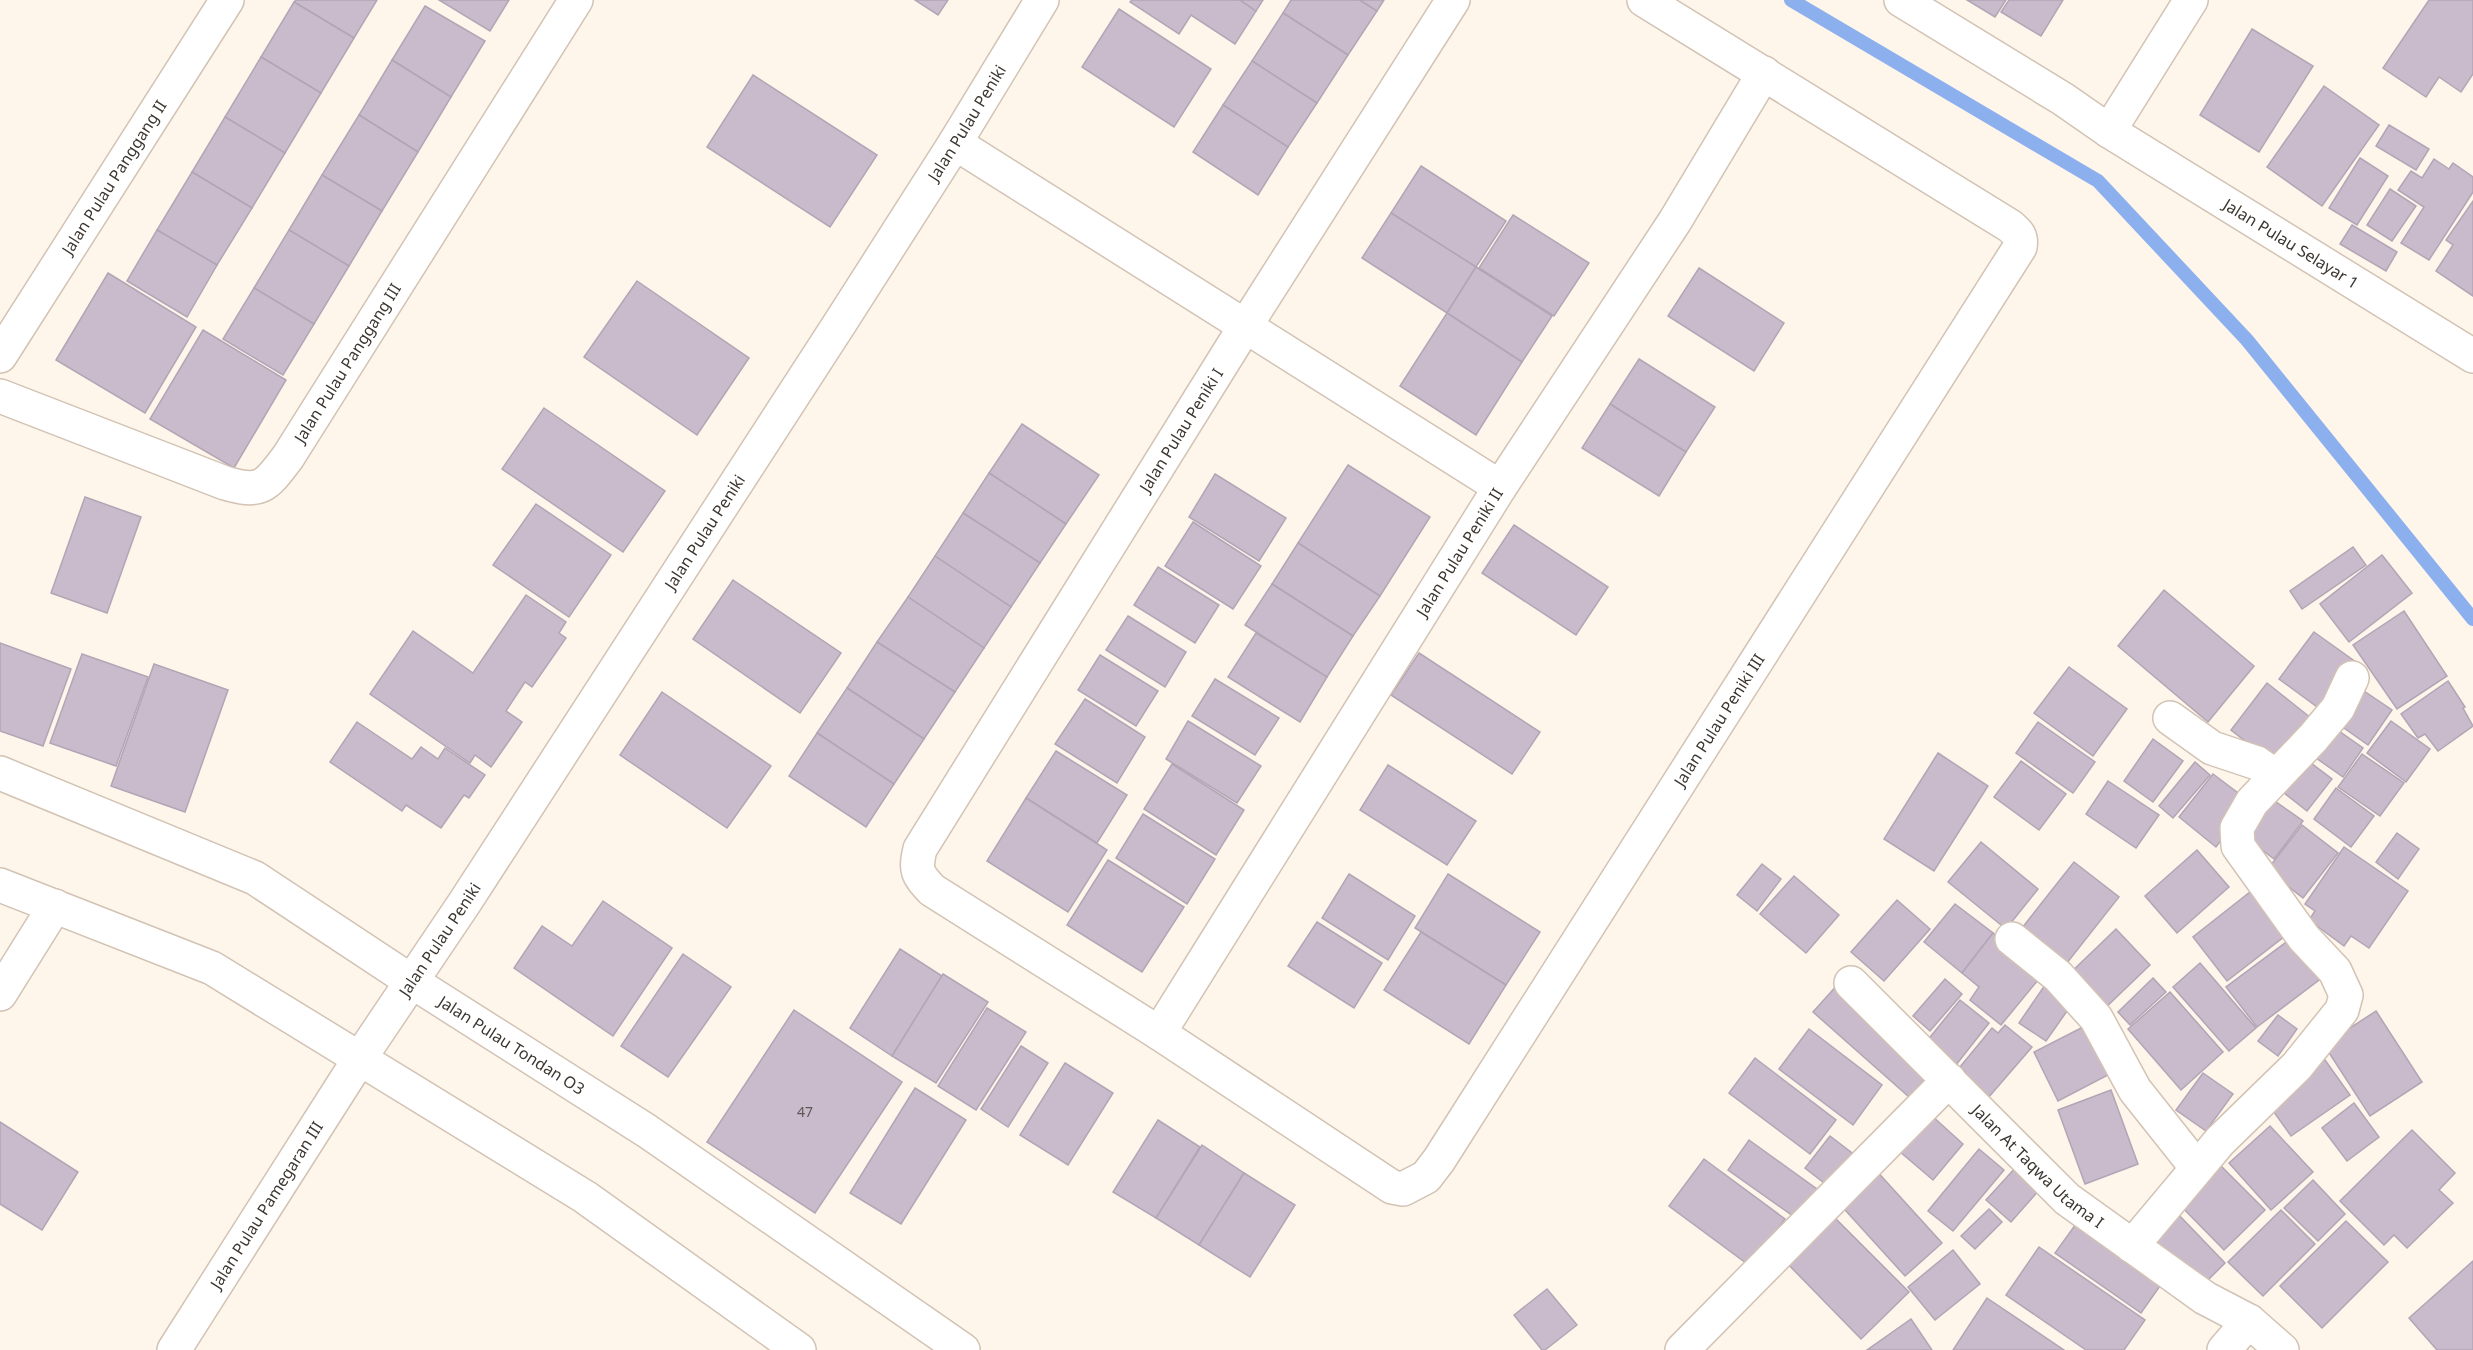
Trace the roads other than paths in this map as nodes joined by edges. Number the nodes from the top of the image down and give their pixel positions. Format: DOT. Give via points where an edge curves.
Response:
graph roads {
  1 [pos="227,0"];
  2 [pos="576,0"];
  3 [pos="1042,0"];
  4 [pos="1453,0"];
  5 [pos="1644,0"];
  6 [pos="1900,0"];
  7 [pos="2191,0"];
  8 [pos="1764,73"];
  9 [pos="2109,131"];
  10 [pos="956,143"];
  11 [pos="1246,325"];
  12 [pos="0,356"];
  13 [pos="2473,356"];
  14 [pos="0,396"];
  15 [pos="1500,487"];
  16 [pos="2352,678"];
  17 [pos="2170,718"];
  18 [pos="0,773"];
  19 [pos="2276,776"];
  20 [pos="0,885"];
  21 [pos="55,906"];
  22 [pos="2012,939"];
  23 [pos="411,981"];
  24 [pos="1851,983"];
  25 [pos="0,994"];
  26 [pos="1159,1033"];
  27 [pos="360,1058"];
  28 [pos="1949,1080"];
  29 [pos="2197,1168"];
  30 [pos="2132,1246"];
  31 [pos="2249,1321"];
  32 [pos="174,1350"];
  33 [pos="800,1350"];
  34 [pos="963,1350"];
  35 [pos="1682,1350"];
  36 [pos="2224,1350"];
  37 [pos="2282,1350"];
  1 -- 12 [label="street, Jalan Pulau Panggang II"];
  2 -- 14 [label="street, Jalan Pulau Panggang III" via="288,457 267,484 246,490"];
  3 -- 10 [label="street, Jalan Pulau Peniki"];
  4 -- 11 [label="street, Jalan Pulau Peniki I"];
  5 -- 8 [label="street"];
  6 -- 9 [label="street, Jalan Pulau Selayar 1"];
  7 -- 9 [label="street"];
  8 -- 15 [label="street, Jalan Pulau Peniki II" via="1675,221"];
  8 -- 26 [label="street, Jalan Pulau Peniki III" via="2010,226 2020,235 2020,248 1426,1178 1403,1190 1392,1187"];
  9 -- 13 [label="street, Jalan Pulau Selayar 1"];
  10 -- 11 [label="street"];
  10 -- 23 [label="street, Jalan Pulau Peniki"];
  11 -- 15 [label="street"];
  11 -- 26 [label="street, Jalan Pulau Peniki I" via="920,849 916,865 919,876 932,890"];
  15 -- 26 [label="street, Jalan Pulau Peniki II"];
  16 -- 19 [label="street" via="2338,708"];
  17 -- 19 [label="street" via="2212,748 2257,763"];
  18 -- 23 [label="street, Jalan Pulau Tondan O3" via="255,878"];
  19 -- 29 [label="street" via="2252,802 2236,828 2238,846 2304,938 2335,970 2346,994 2343,1010 2297,1066"];
  20 -- 21 [label="street"];
  21 -- 25 [label="street"];
  21 -- 27 [label="street" via="212,968"];
  22 -- 29 [label="street" via="2058,976 2096,1018 2135,1090"];
  23 -- 27 [label="street, Jalan Pulau Peniki"];
  23 -- 34 [label="street, Jalan Pulau Tondan O3" via="647,1131"];
  24 -- 28 [label="street, Jalan At Taqwa Utama I"];
  27 -- 32 [label="street, Jalan Pulau Pamegaran III"];
  27 -- 33 [label="street" via="585,1197"];
  28 -- 30 [label="street, Jalan At Taqwa Utama I" via="2067,1199"];
  28 -- 35 [label="street"];
  29 -- 30 [label="street"];
  30 -- 31 [label="street, Jalan At Taqwa Utama I" via="2205,1298"];
  31 -- 36 [label="street"];
  31 -- 37 [label="street, Jalan At Taqwa Utama I"];
}
